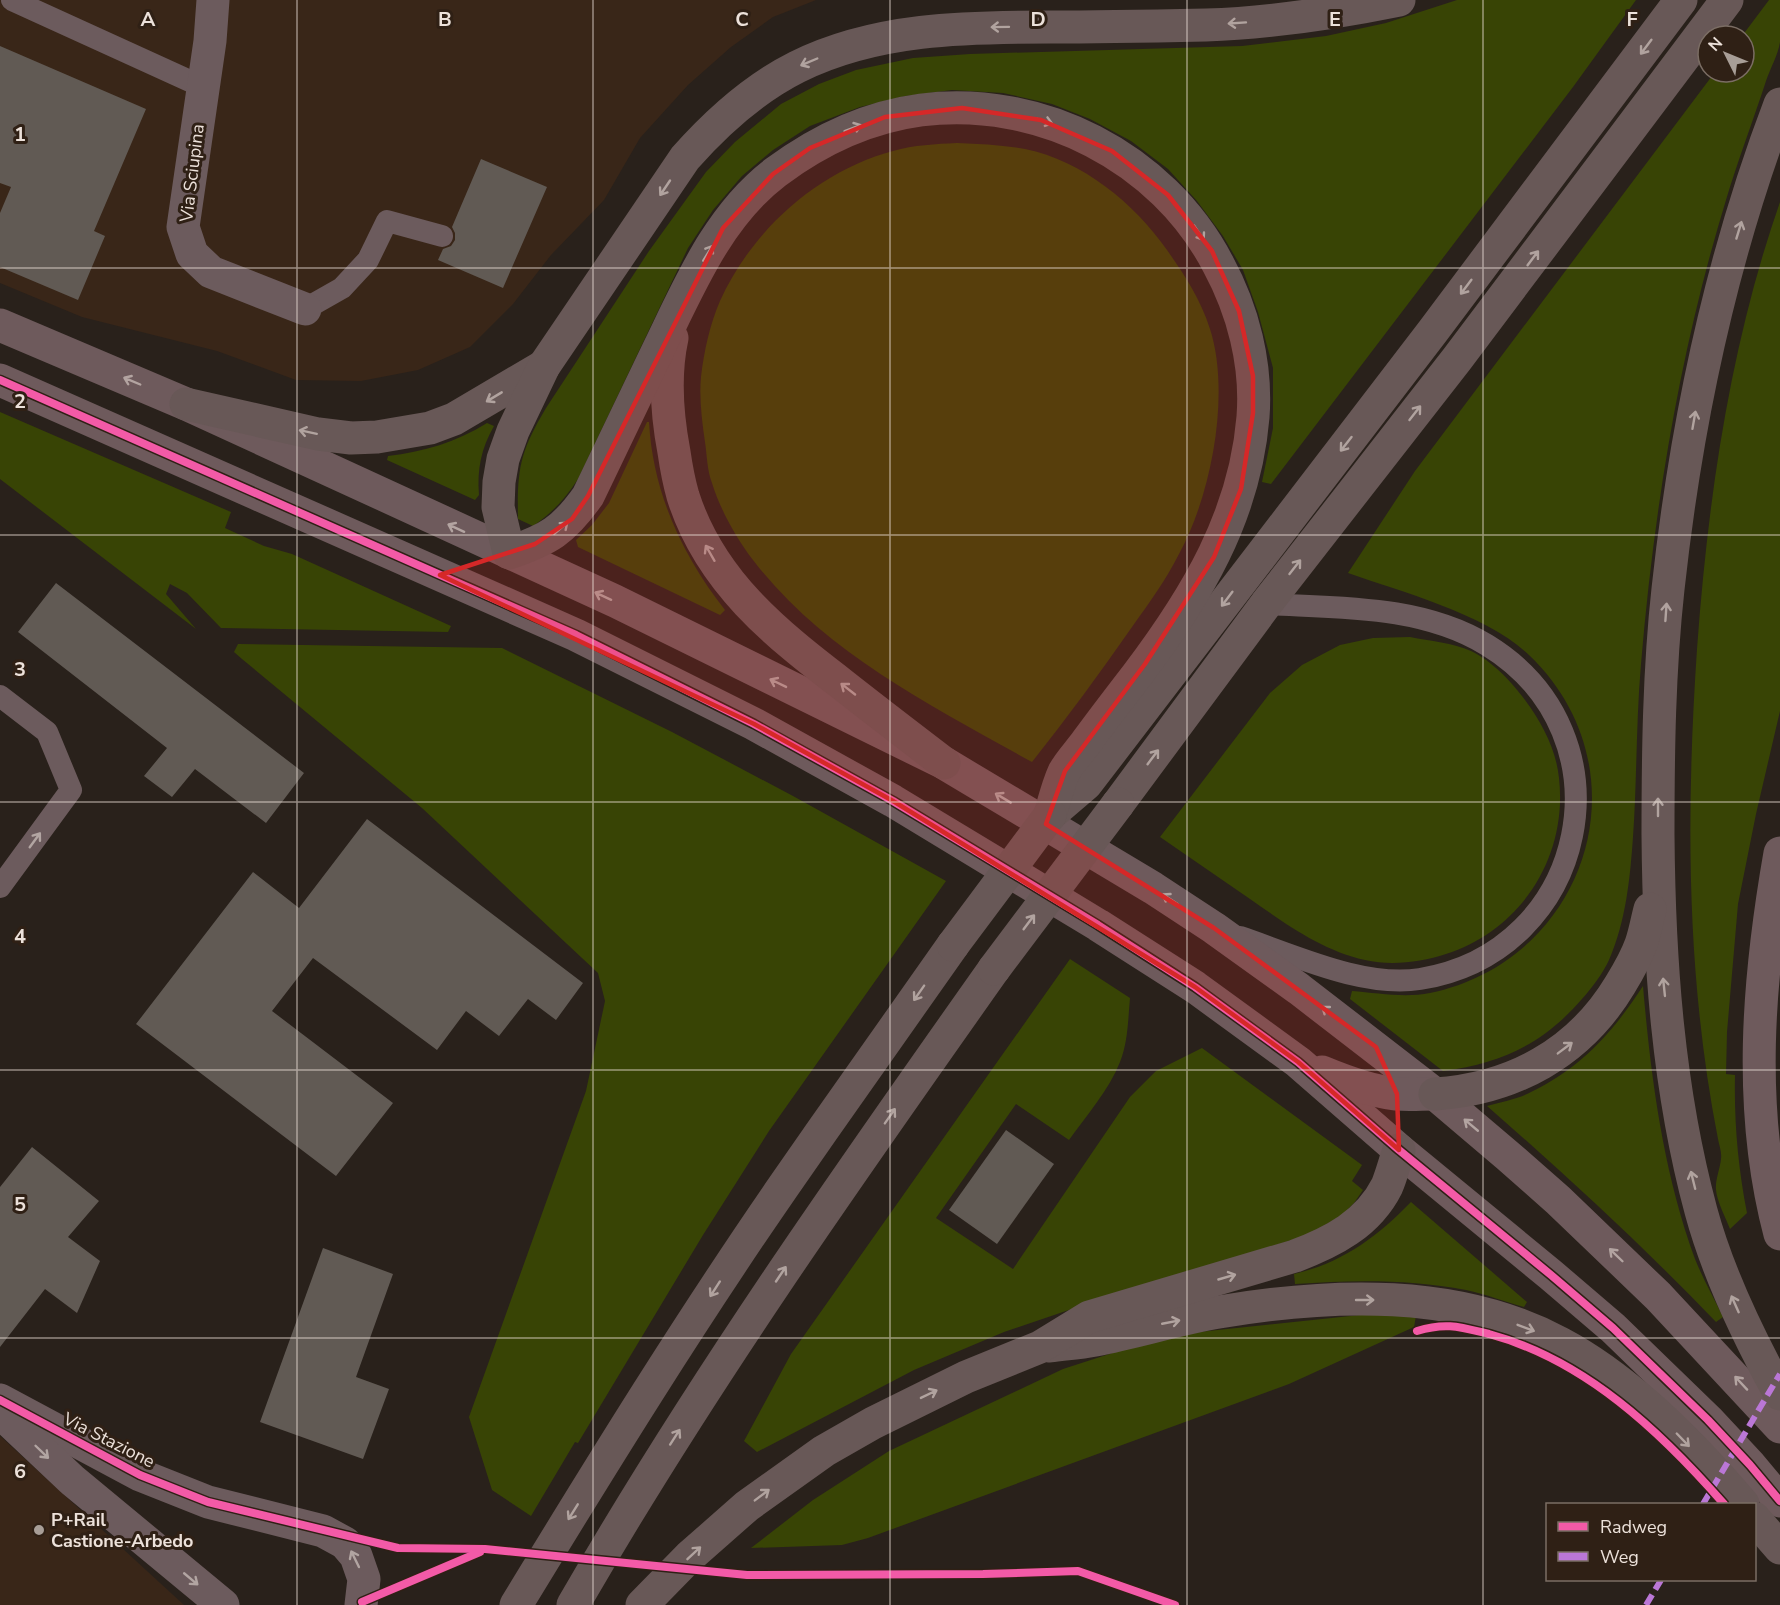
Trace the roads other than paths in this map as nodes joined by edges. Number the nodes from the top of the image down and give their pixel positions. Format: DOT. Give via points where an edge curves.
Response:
graph roads {
  1 [pos="12,0"];
  2 [pos="213,0"];
  3 [pos="1399,0"];
  4 [pos="1681,0"];
  5 [pos="1727,0"];
  6 [pos="203,87"];
  7 [pos="1780,104"];
  8 [pos="442,236"];
  9 [pos="680,304"];
  10 [pos="305,309"];
  11 [pos="0,325"];
  12 [pos="544,366"];
  13 [pos="0,380"];
  14 [pos="186,404"];
  15 [pos="509,553"];
  16 [pos="440,575"];
  17 [pos="1266,604"];
  18 [pos="576,635"];
  19 [pos="0,696"];
  20 [pos="944,763"];
  21 [pos="1075,778"];
  22 [pos="1780,853"];
  23 [pos="1658,866"];
  24 [pos="0,887"];
  25 [pos="1214,928"];
  26 [pos="1376,1047"];
  27 [pos="1298,1062"];
  28 [pos="1397,1094"];
  29 [pos="1435,1094"];
  30 [pos="1399,1150"];
  31 [pos="1780,1234"];
  32 [pos="1040,1347"];
  33 [pos="1780,1394"];
  34 [pos="0,1400"];
  35 [pos="0,1412"];
  36 [pos="1780,1427"];
  37 [pos="1780,1501"];
  38 [pos="1742,1503"];
  39 [pos="1756,1519"];
  40 [pos="1780,1548"];
  41 [pos="223,1605"];
  42 [pos="361,1605"];
  43 [pos="516,1605"];
  44 [pos="573,1605"];
  45 [pos="642,1605"];
  1 -- 6 [label="lane"];
  2 -- 6 [label="street, Via Sciupina"];
  3 -- 12 [label="highway, one-way" via="1295,19 1208,25 954,29 908,34 830,53 797,67 736,107 685,158"];
  4 -- 21 [label="highway, one-way" via="1433,331"];
  17 -- 5 [label="highway, one-way" via="1457,359"];
  6 -- 10 [label="street, Via Sciupina" via="183,227 192,254 211,272"];
  23 -- 7 [label="highway, one-way" via="1662,669 1678,513 1709,340 1729,261"];
  8 -- 10 [label="lane" via="387,221 368,260 342,288"];
  15 -- 9 [label="highway, one-way" via="553,535 572,519 588,496"];
  20 -- 9 [label="highway, one-way" via="780,636 730,584 714,560 683,496 669,430 670,349"];
  9 -- 21 [label="highway, one-way" via="723,228 773,174 810,148 849,129 921,110 1001,111 1077,133 1138,168 1191,221 1227,280 1247,343 1253,376 1253,413 1243,480 1214,557"];
  14 -- 11 [label="main road, one-way"];
  12 -- 14 [label="highway, one-way" via="454,419 430,428 376,437 318,434"];
  12 -- 15 [label="highway" via="503,459 498,507"];
  13 -- 16 [label="main road"];
  15 -- 14 [label="main road, one-way"];
  15 -- 16 [label="main road"];
  15 -- 18 [label="main road" via="534,594"];
  20 -- 15 [label="main road, one-way"];
  16 -- 18 [label="main road"];
  17 -- 25 [label="lane" via="1372,609 1425,620 1460,631 1512,663 1537,687 1553,710 1566,741 1575,773 1573,838 1560,875 1542,906 1516,934 1486,956 1455,970 1419,979 1385,980 1352,975"];
  44 -- 17 [label="highway, one-way, bridge" via="643,1486 856,1164 994,969"];
  18 -- 27 [label="main road" via="754,724 893,801 1195,987"];
  24 -- 19 [label="lane, one-way" via="71,790 47,732"];
  25 -- 20 [label="main road, one-way"];
  21 -- 43 [label="highway, one-way, bridge" via="782,1188"];
  22 -- 31 [label="main road" via="1764,960 1759,1058 1767,1171"];
  29 -- 23 [label="highway, one-way" via="1488,1085 1523,1073 1571,1044 1593,1022 1641,944"];
  33 -- 23 [label="highway, one-way" via="1746,1328 1709,1236 1689,1165 1662,965"];
  26 -- 25 [label="main road, one-way"];
  26 -- 28 [label="main road"];
  26 -- 29 [label="main road"];
  27 -- 28 [label="main road" via="1357,1086"];
  27 -- 30 [label="main road"];
  28 -- 29 [label="main road"];
  28 -- 30 [label="main road"];
  36 -- 29 [label="main road, one-way" via="1658,1296 1558,1200"];
  32 -- 30 [label="highway, one-way" via="1089,1317 1321,1246 1350,1230 1372,1208 1386,1186"];
  30 -- 37 [label="main road" via="1613,1328 1708,1420"];
  32 -- 38 [label="highway, one-way" via="1270,1305 1393,1300 1470,1310 1531,1329 1590,1362 1670,1427"];
  45 -- 32 [label="highway, one-way" via="717,1531 825,1451 966,1377"];
  42 -- 34 [label="street, Via Stazione, one-way" via="363,1579 356,1556 345,1543 323,1531 208,1502 140,1475"];
  35 -- 41 [label="street, one-way" via="72,1480"];
  39 -- 40 [label="highway"];
}
